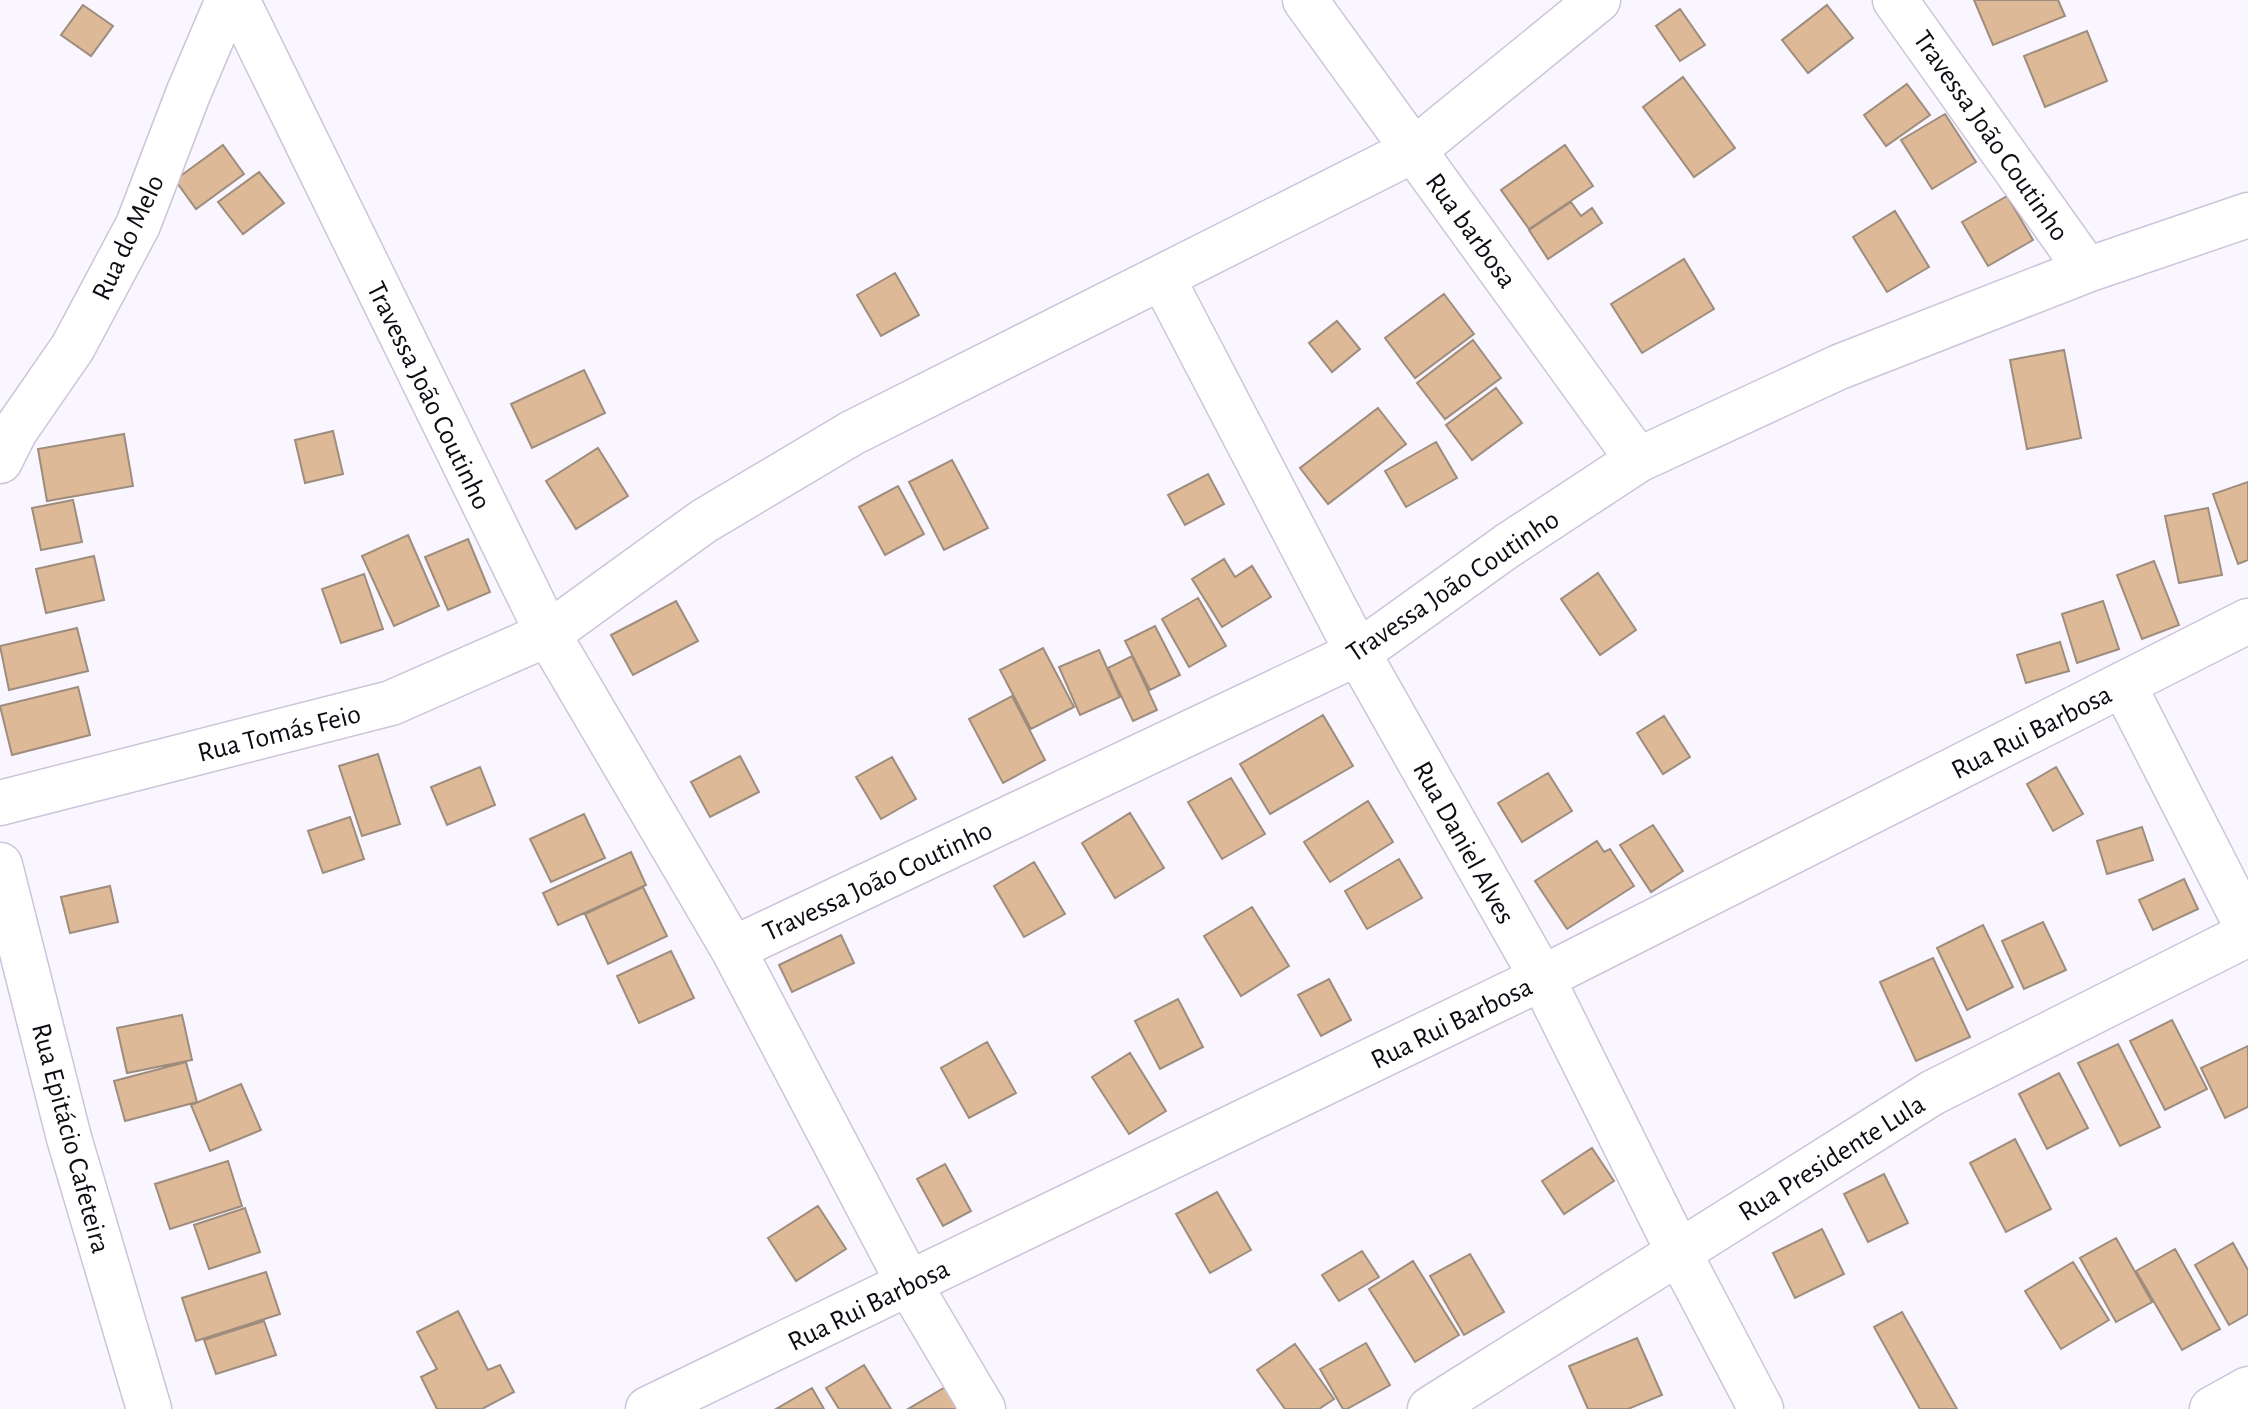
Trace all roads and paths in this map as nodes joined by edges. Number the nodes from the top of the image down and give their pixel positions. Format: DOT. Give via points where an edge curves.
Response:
graph roads {
  1 [pos="228,0"];
  2 [pos="237,0"];
  3 [pos="1305,0"];
  4 [pos="1598,0"];
  5 [pos="1895,0"];
  6 [pos="1414,150"];
  7 [pos="2248,215"];
  8 [pos="2087,270"];
  9 [pos="1163,279"];
  10 [pos="1638,460"];
  11 [pos="0,461"];
  12 [pos="2248,621"];
  13 [pos="548,634"];
  14 [pos="1358,653"];
  15 [pos="2123,684"];
  16 [pos="0,803"];
  17 [pos="0,865"];
  18 [pos="2248,931"];
  19 [pos="733,949"];
  20 [pos="1542,978"];
  21 [pos="1679,1253"];
  22 [pos="909,1284"];
  23 [pos="2248,1389"];
  24 [pos="149,1409"];
  25 [pos="648,1409"];
  26 [pos="983,1409"];
  27 [pos="1430,1409"];
  28 [pos="1761,1409"];
  29 [pos="2212,1409"];
  1 -- 11 [label="street, Rua do Melo" via="138,225 73,347"];
  2 -- 13 [label="street, Travessa João Coutinho"];
  3 -- 6 [label="street, Rua barbosa"];
  4 -- 6 [label="street"];
  5 -- 8 [label="street, Travessa João Coutinho"];
  6 -- 9 [label="street, Rua Tomás Feio"];
  6 -- 10 [label="street, Rua barbosa"];
  7 -- 8 [label="street, Travessa João Coutinho"];
  8 -- 10 [label="street, Travessa João Coutinho" via="1839,367"];
  9 -- 13 [label="street, Rua Tomás Feio" via="852,433 704,521"];
  9 -- 14 [label="street, Rua Daniel Alves"];
  10 -- 14 [label="street, Travessa João Coutinho"];
  12 -- 15 [label="street, Rua Rui Barbosa"];
  13 -- 16 [label="street, Rua Tomás Feio" via="391,703"];
  13 -- 19 [label="street, Travessa João Coutinho"];
  14 -- 19 [label="street, Travessa João Coutinho"];
  14 -- 20 [label="street, Rua Daniel Alves"];
  15 -- 18 [label="street"];
  15 -- 20 [label="street, Rua Rui Barbosa"];
  17 -- 24 [label="street, Rua Epitácio Cafeteira" via="69,1138"];
  18 -- 21 [label="street, Rua Presidente Lula" via="1932,1093"];
  19 -- 22 [label="street, Travessa João Coutinho"];
  20 -- 21 [label="street, Rua Daniel Alves"];
  20 -- 22 [label="street, Rua Rui Barbosa"];
  21 -- 27 [label="street, Rua Presidente Lula"];
  21 -- 28 [label="street, Rua Daniel Alves"];
  22 -- 25 [label="street, Rua Rui Barbosa"];
  22 -- 26 [label="street, Travessa João Coutinho"];
  23 -- 29 [label="street"];
}
